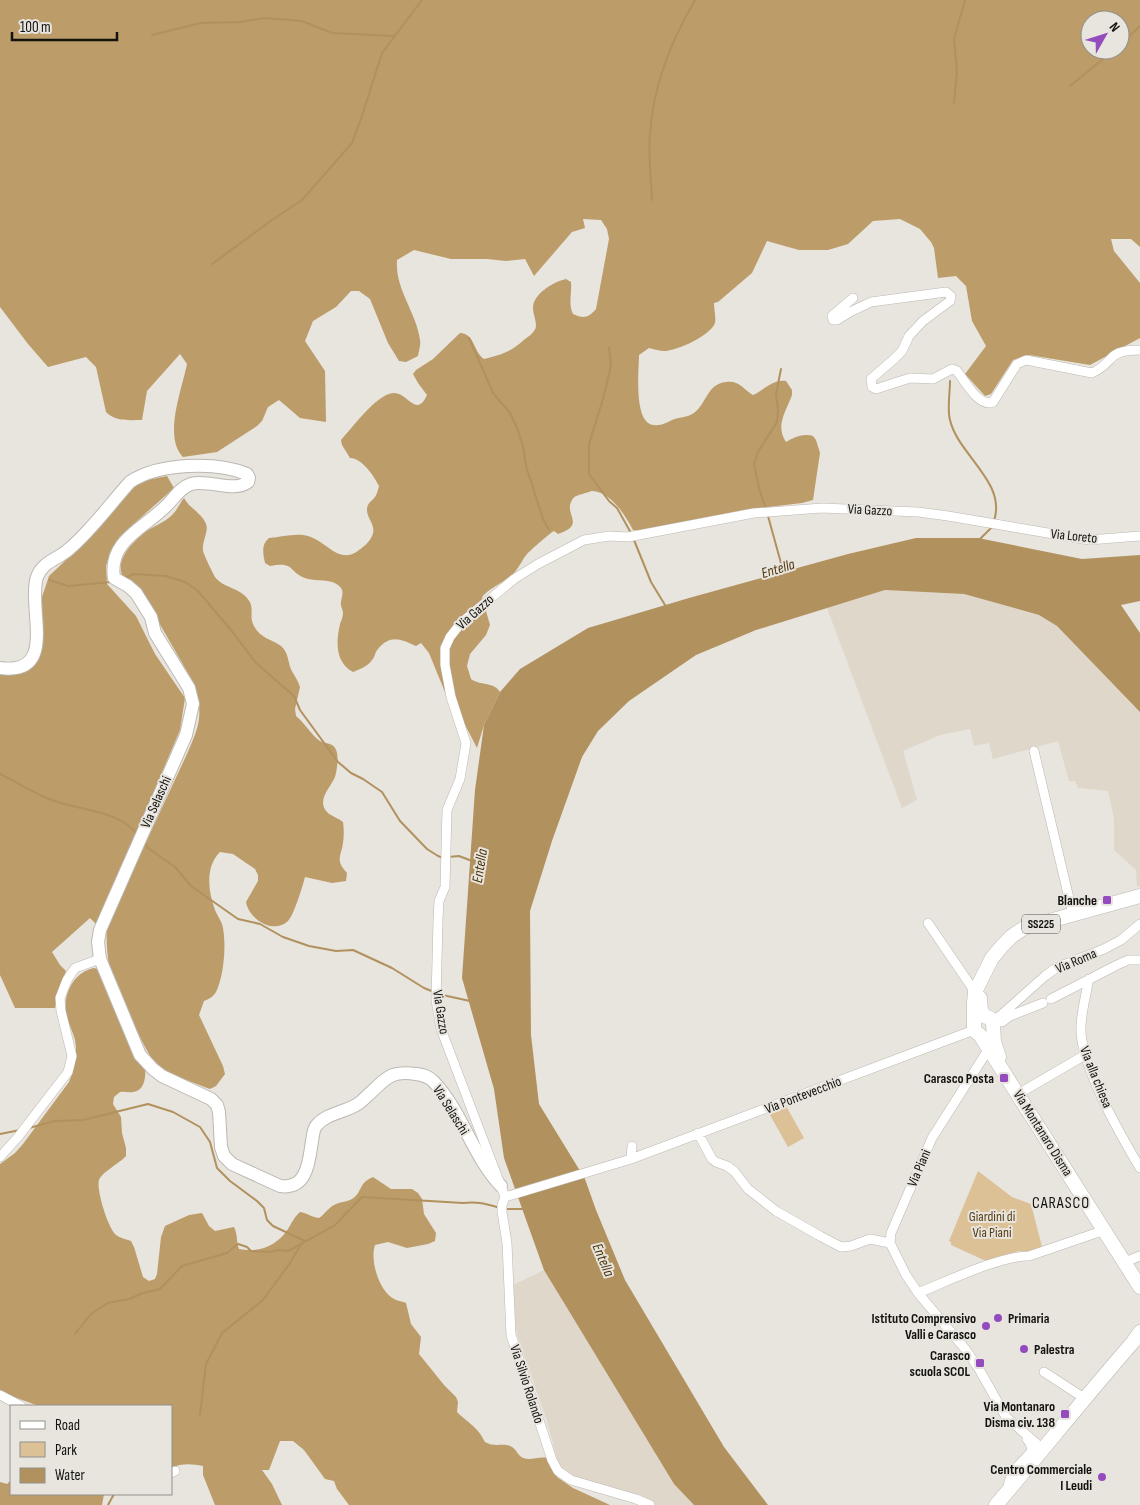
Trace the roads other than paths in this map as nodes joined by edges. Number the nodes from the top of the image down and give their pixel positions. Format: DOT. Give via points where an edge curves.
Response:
graph roads {
  1 [pos="853,298"];
  2 [pos="1140,350"];
  3 [pos="1009,526"];
  4 [pos="1140,536"];
  5 [pos="0,668"];
  6 [pos="1034,750"];
  7 [pos="1140,896"];
  8 [pos="1124,902"];
  9 [pos="1140,902"];
  10 [pos="1073,915"];
  11 [pos="928,923"];
  12 [pos="1140,924"];
  13 [pos="100,959"];
  14 [pos="1140,960"];
  15 [pos="1089,979"];
  16 [pos="978,986"];
  17 [pos="1030,990"];
  18 [pos="1044,1002"];
  19 [pos="984,1026"];
  20 [pos="988,1050"];
  21 [pos="1085,1055"];
  22 [pos="1010,1081"];
  23 [pos="1018,1094"];
  24 [pos="698,1133"];
  25 [pos="632,1146"];
  26 [pos="0,1156"];
  27 [pos="630,1160"];
  28 [pos="1140,1168"];
  29 [pos="505,1193"];
  30 [pos="1105,1230"];
  31 [pos="890,1244"];
  32 [pos="1140,1256"];
  33 [pos="1125,1262"];
  34 [pos="1140,1286"];
  35 [pos="918,1293"];
  36 [pos="1138,1338"];
  37 [pos="1044,1372"];
  38 [pos="0,1395"];
  39 [pos="1084,1398"];
  40 [pos="20,1405"];
  41 [pos="1017,1427"];
  42 [pos="1046,1447"];
  43 [pos="1008,1490"];
  44 [pos="650,1505"];
  45 [pos="996,1505"];
  1 -- 2 [label="street" via="832,316 832,320 871,302 946,292 951,296 950,301 909,336 902,351 870,379 876,390 910,378 933,379 952,369 979,399 989,403 993,402 1017,364 1026,360 1092,374 1118,352"];
  3 -- 4 [label="street, Via Loreto" via="1089,540"];
  3 -- 29 [label="street, Via Gazzo" via="918,512 822,508 754,513 628,537 592,538 514,578 461,623 450,637 445,648 445,665 451,697 466,743 460,779 447,810 445,887 439,900 436,1000 441,1029"];
  5 -- 13 [label="street, Via Selaschi" via="20,668 34,655 38,628 34,602 37,576 44,566 68,551 130,482 139,476 193,465 248,476 248,482 240,486 209,482 188,485 178,491 160,512 135,530 116,554 112,567 114,578 136,592 158,639 189,688 192,704 186,735 100,930"];
  6 -- 10 [label="street"];
  7 -- 8 [label="main road, Via Montanaro Disma / SS225"];
  8 -- 9 [label="main road, Via Montanaro Disma / SS225"];
  8 -- 10 [label="main road, Via Montanaro Disma / SS225"];
  10 -- 16 [label="main road, Via Montanaro Disma / SS225" via="1024,928 1012,936 992,958"];
  11 -- 16 [label="street"];
  12 -- 17 [label="street, Via Roma" via="1104,950 1056,968"];
  13 -- 26 [label="street" via="75,968 60,998 72,1056 68,1072"];
  13 -- 29 [label="street, Via Selaschi" via="140,1055 162,1076 200,1092 217,1105 221,1147 232,1164 280,1186 293,1186 302,1179 310,1160 314,1128 323,1118 357,1105 389,1075 404,1072 425,1075 432,1080 455,1112 481,1161"];
  14 -- 15 [label="street" via="1128,960"];
  15 -- 18 [label="street"];
  15 -- 21 [label="street, Via alla chiesa" via="1080,1029"];
  16 -- 19 [label="main road, Via Montanaro Disma / SS225"];
  17 -- 18 [label="street"];
  17 -- 19 [label="street, Via Roma"];
  18 -- 19 [label="street"];
  19 -- 20 [label="main road, Via Montanaro Disma / SS225"];
  19 -- 22 [label="main road, Via Montanaro Disma / SS225"];
  19 -- 24 [label="street, Via Pontevecchio"];
  20 -- 22 [label="main road, Via Montanaro Disma / SS225"];
  20 -- 31 [label="street, Via Piani" via="932,1138 891,1233"];
  21 -- 23 [label="street"];
  21 -- 28 [label="street, Via alla chiesa"];
  22 -- 23 [label="main road, Via Montanaro Disma / SS225"];
  23 -- 30 [label="main road, Via Montanaro Disma / SS225"];
  24 -- 27 [label="street, Via Pontevecchio"];
  24 -- 31 [label="street" via="712,1159 734,1170 748,1189 776,1211 841,1247 870,1239"];
  25 -- 27 [label="street"];
  27 -- 29 [label="street, Via Pontevecchio"];
  29 -- 44 [label="street, Via Silvio Rolando" via="502,1212 507,1243 511,1335 552,1460 558,1470 571,1480"];
  30 -- 33 [label="main road, Via Montanaro Disma / SS225"];
  30 -- 35 [label="street" via="1029,1256 1018,1256 978,1269"];
  31 -- 35 [label="street"];
  32 -- 33 [label="street"];
  33 -- 34 [label="main road, Via Montanaro Disma / SS225"];
  35 -- 41 [label="street" via="966,1350 1006,1417"];
  36 -- 39 [label="main road"];
  37 -- 39 [label="street"];
  38 -- 40 [label="street"];
  39 -- 42 [label="main road"];
  41 -- 42 [label="street" via="1038,1445"];
  41 -- 43 [label="street" via="1030,1443 1032,1451 1008,1481"];
  42 -- 43 [label="main road"];
  43 -- 45 [label="main road"];
}
